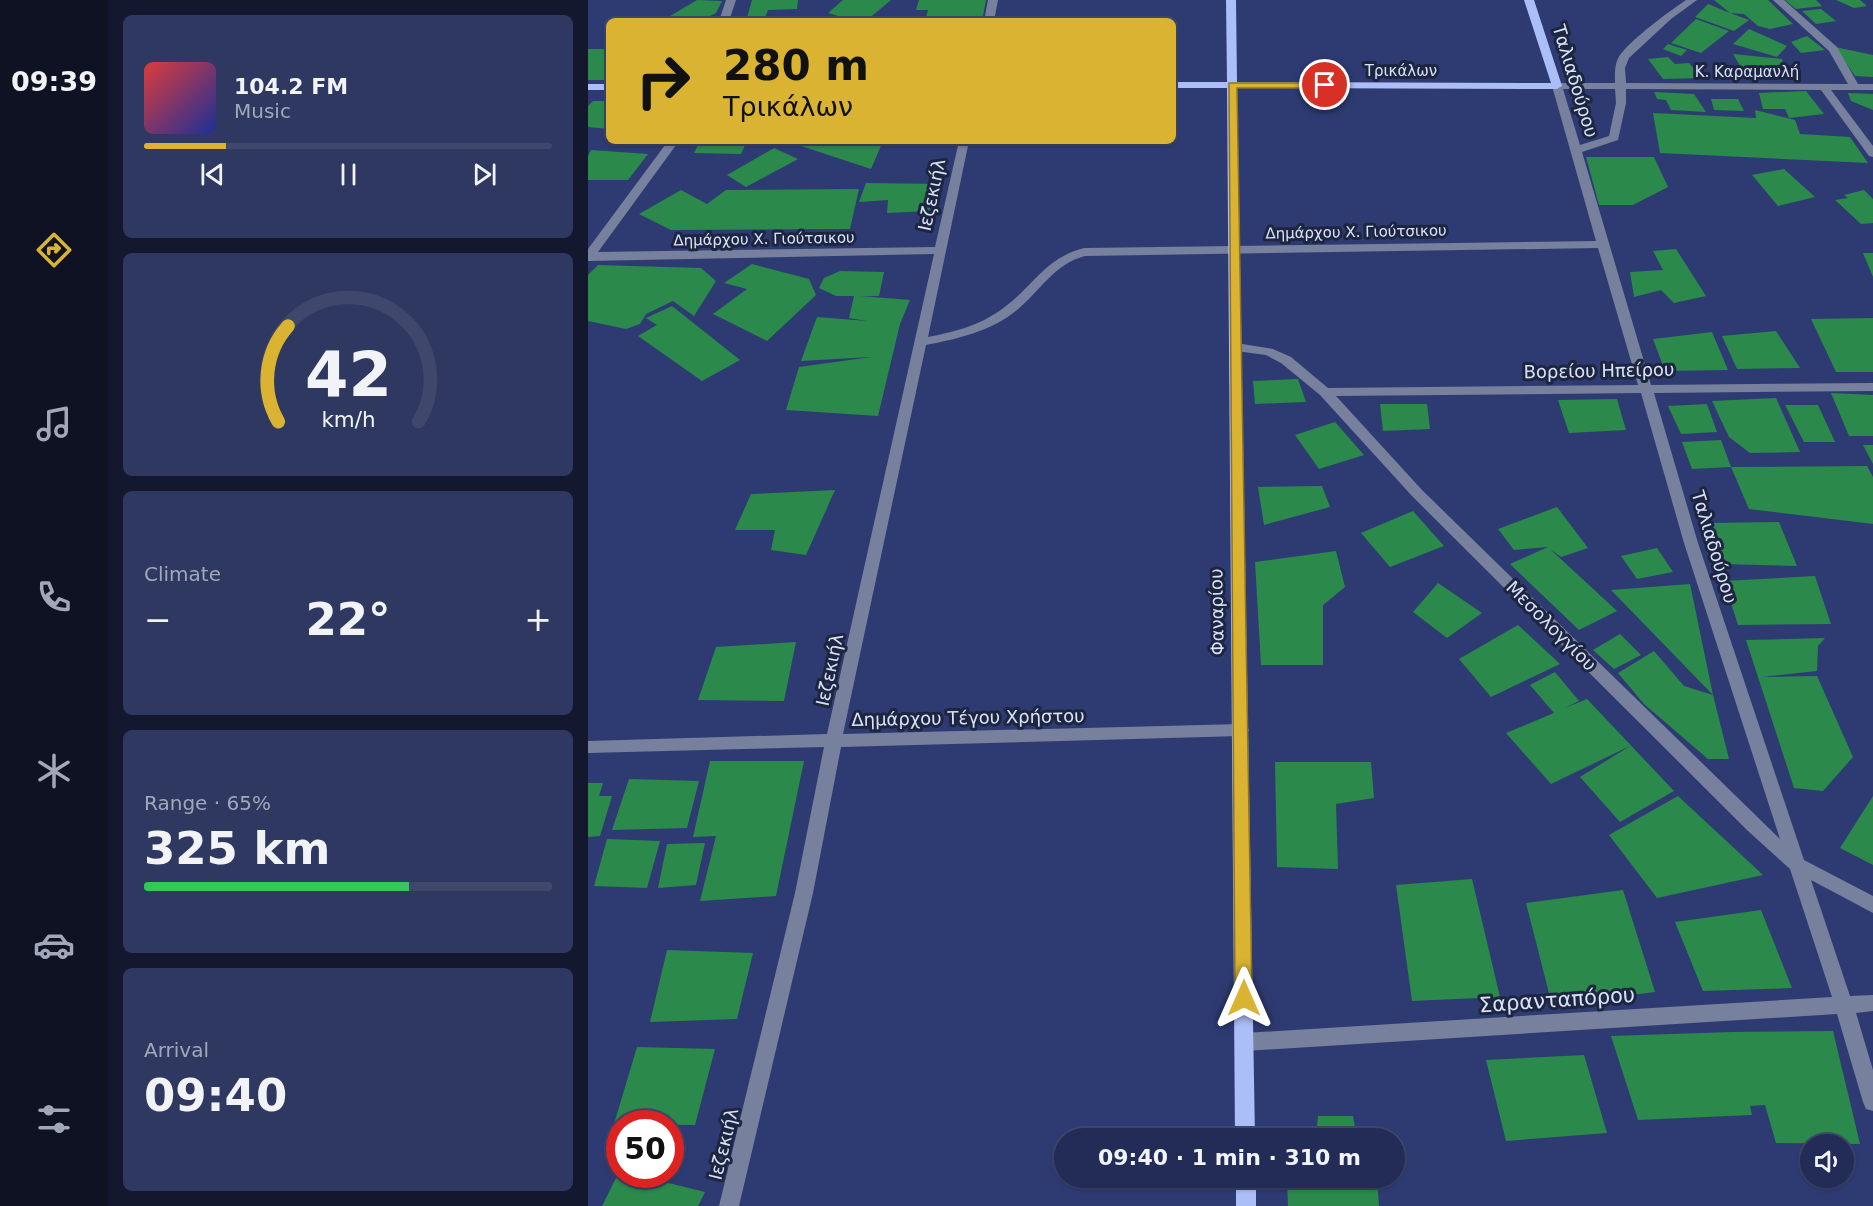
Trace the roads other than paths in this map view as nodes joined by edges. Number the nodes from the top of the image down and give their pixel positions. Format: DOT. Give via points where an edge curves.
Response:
graph roads {
  1 [pos="731,0"];
  2 [pos="993,0"];
  3 [pos="1231,0"];
  4 [pos="1529,0"];
  5 [pos="1692,0"];
  6 [pos="1778,0"];
  7 [pos="725,18"];
  8 [pos="989,18"];
  9 [pos="1176,85"];
  10 [pos="1233,85"];
  11 [pos="1557,86"];
  12 [pos="588,87"];
  13 [pos="606,87"];
  14 [pos="1621,87"];
  15 [pos="1824,87"];
  16 [pos="1855,87"];
  17 [pos="1873,87"];
  18 [pos="672,144"];
  19 [pos="963,144"];
  20 [pos="1576,150"];
  21 [pos="1873,154"];
  22 [pos="1604,244"];
  23 [pos="1235,249"];
  24 [pos="941,250"];
  25 [pos="588,256"];
  26 [pos="921,342"];
  27 [pos="1236,347"];
  28 [pos="1873,387"];
  29 [pos="1646,388"];
  30 [pos="1325,392"];
  31 [pos="1241,730"];
  32 [pos="834,740"];
  33 [pos="588,747"];
  34 [pos="1797,864"];
  35 [pos="1873,906"];
  36 [pos="1873,1003"];
  37 [pos="1844,1005"];
  38 [pos="1244,1042"];
  39 [pos="1873,1102"];
  40 [pos="1245,1128"];
  41 [pos="1246,1188"];
  42 [pos="729,1206"];
  43 [pos="1246,1206"];
  1 -- 7 [label="street"];
  2 -- 8 [label="street"];
  3 -- 10 [label="main road, Φαναρίου"];
  4 -- 11 [label="main road, Ταλιαδούρου"];
  5 -- 14 [label="street" via="1624,57"];
  6 -- 16 [label="street" via="1833,49"];
  9 -- 10 [label="main road, Τρικάλων"];
  10 -- 11 [label="main road, Τρικάλων"];
  10 -- 23 [label="main road, Φαναρίου"];
  11 -- 14 [label="street, Κ. Καραμανλή"];
  11 -- 20 [label="street, Ταλιαδούρου"];
  12 -- 13 [label="main road"];
  14 -- 15 [label="street, Κ. Καραμανλή"];
  14 -- 20 [label="street" via="1614,138"];
  15 -- 16 [label="street, Κ. Καραμανλή"];
  15 -- 21 [label="street"];
  16 -- 17 [label="street, Κ. Καραμανλή"];
  18 -- 25 [label="street"];
  19 -- 24 [label="street, Ιεζεκιήλ"];
  20 -- 22 [label="street, Ταλιαδούρου"];
  22 -- 23 [label="street, Δημάρχου Χ. Γιούτσικου"];
  22 -- 29 [label="street, Ταλιαδούρου"];
  23 -- 26 [label="street, Δημάρχου Χ. Γιούτσικου" via="1076,253 1056,264 1011,309 995,319"];
  23 -- 27 [label="main road, Φαναρίου"];
  24 -- 25 [label="street, Δημάρχου Χ. Γιούτσικου"];
  24 -- 26 [label="street, Ιεζεκιήλ"];
  26 -- 32 [label="street, Ιεζεκιήλ"];
  27 -- 30 [label="street, Μεσολογγίου" via="1257,349 1286,360"];
  27 -- 31 [label="main road, Φαναρίου"];
  28 -- 29 [label="street, Βορείου Ηπείρου"];
  29 -- 30 [label="street, Βορείου Ηπείρου"];
  29 -- 34 [label="street, Ταλιαδούρου" via="1691,543"];
  30 -- 34 [label="street, Μεσολογγίου" via="1417,493 1726,799"];
  31 -- 32 [label="street, Δημάρχου Τέγου Χρήστου"];
  31 -- 38 [label="main road, Φαναρίου"];
  32 -- 33 [label="street, Δημάρχου Τέγου Χρήστου"];
  32 -- 42 [label="street, Ιεζεκιήλ" via="804,893"];
  34 -- 35 [label="street, Μεσολογγίου"];
  34 -- 37 [label="street, Ταλιαδούρου"];
  36 -- 37 [label="street, Σαρανταπόρου"];
  37 -- 38 [label="street, Σαρανταπόρου"];
  37 -- 39 [label="street, Ταλιαδούρου"];
  38 -- 40 [label="main road, Φαναρίου"];
  41 -- 43 [label="main road"];
}
